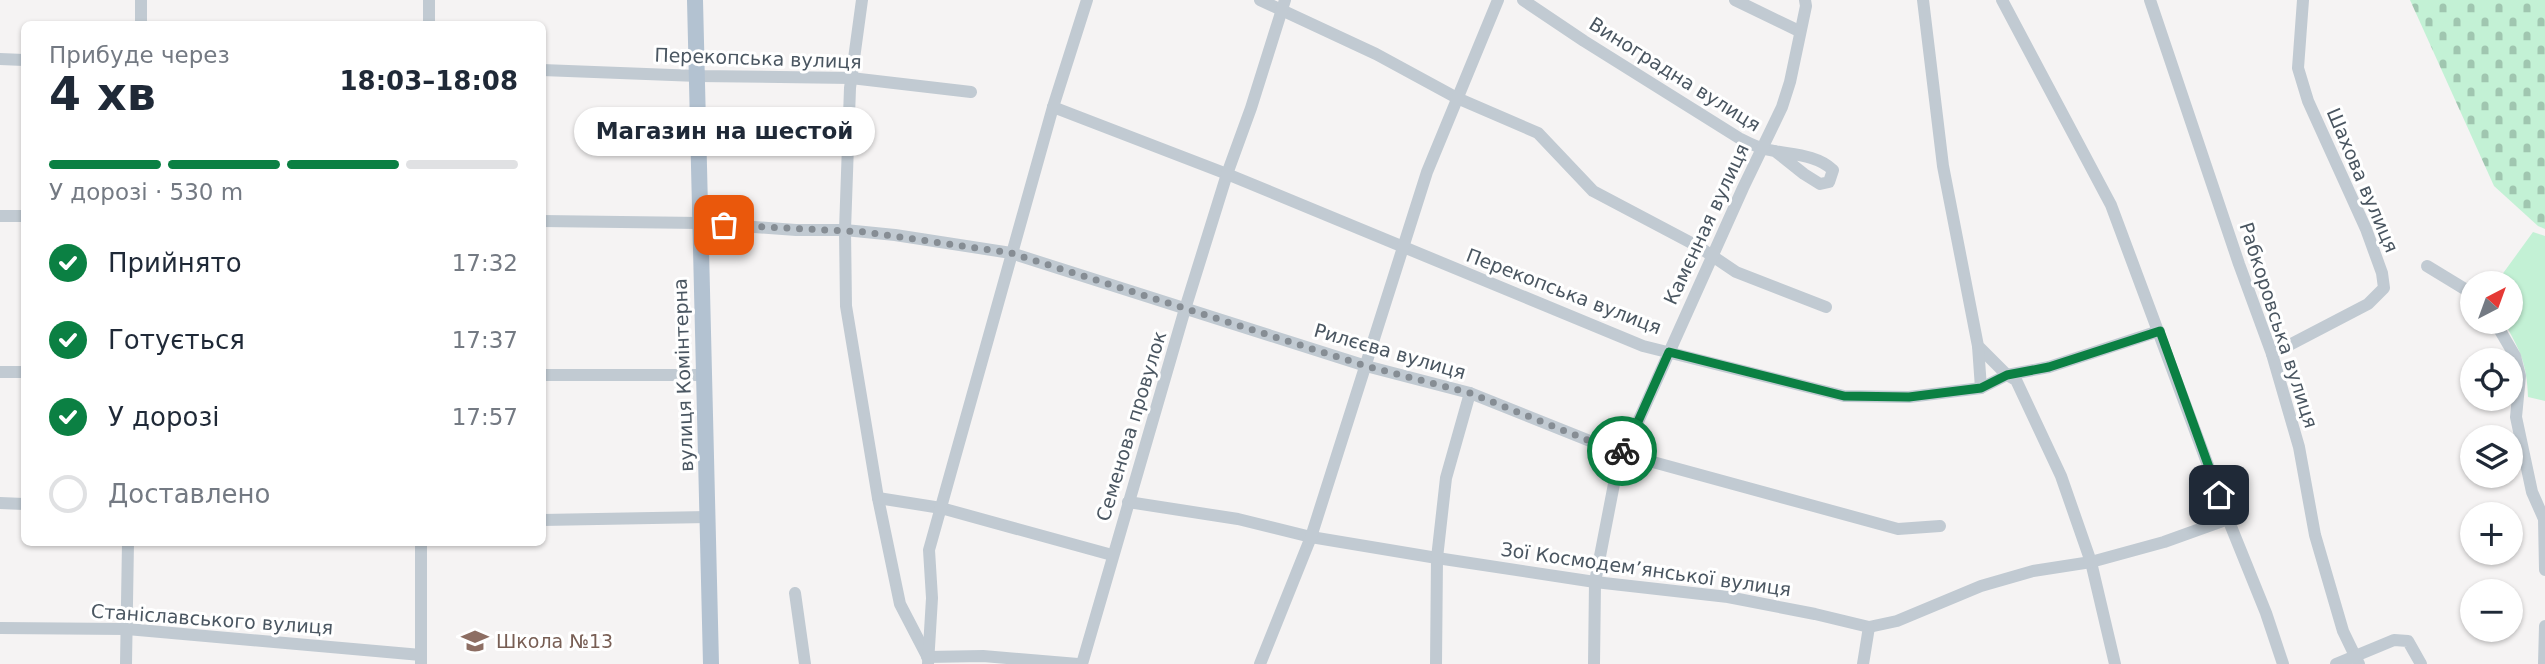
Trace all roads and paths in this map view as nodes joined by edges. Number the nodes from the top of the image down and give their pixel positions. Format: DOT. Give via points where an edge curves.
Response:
graph roads {
  1 [pos="141,0"];
  2 [pos="429,0"];
  3 [pos="695,0"];
  4 [pos="862,0"];
  5 [pos="1087,0"];
  6 [pos="1261,0"];
  7 [pos="1499,0"];
  8 [pos="1523,0"];
  9 [pos="1735,0"];
  10 [pos="1805,0"];
  11 [pos="1923,0"];
  12 [pos="2002,0"];
  13 [pos="2150,0"];
  14 [pos="2303,0"];
  15 [pos="1284,6"];
  16 [pos="141,21"];
  17 [pos="429,21"];
  18 [pos="1799,31"];
  19 [pos="0,59"];
  20 [pos="21,60"];
  21 [pos="546,70"];
  22 [pos="698,76"];
  23 [pos="851,78"];
  24 [pos="971,92"];
  25 [pos="1457,99"];
  26 [pos="1052,107"];
  27 [pos="1769,150"];
  28 [pos="1227,174"];
  29 [pos="0,216"];
  30 [pos="21,216"];
  31 [pos="546,221"];
  32 [pos="700,223"];
  33 [pos="845,230"];
  34 [pos="1402,247"];
  35 [pos="1011,253"];
  36 [pos="1713,256"];
  37 [pos="2427,266"];
  38 [pos="2460,286"];
  39 [pos="1826,307"];
  40 [pos="1185,309"];
  41 [pos="2160,331"];
  42 [pos="2501,334"];
  43 [pos="1978,346"];
  44 [pos="1669,352"];
  45 [pos="2272,354"];
  46 [pos="1366,366"];
  47 [pos="0,372"];
  48 [pos="21,372"];
  49 [pos="546,375"];
  50 [pos="704,375"];
  51 [pos="2007,375"];
  52 [pos="1981,388"];
  53 [pos="1470,393"];
  54 [pos="1620,453"];
  55 [pos="878,498"];
  56 [pos="1128,502"];
  57 [pos="0,503"];
  58 [pos="21,504"];
  59 [pos="941,508"];
  60 [pos="708,517"];
  61 [pos="2228,519"];
  62 [pos="546,520"];
  63 [pos="1940,526"];
  64 [pos="1311,537"];
  65 [pos="128,546"];
  66 [pos="421,546"];
  67 [pos="1112,555"];
  68 [pos="1437,558"];
  69 [pos="2091,562"];
  70 [pos="2545,570"];
  71 [pos="1595,582"];
  72 [pos="796,593"];
  73 [pos="2545,626"];
  74 [pos="1869,627"];
  75 [pos="0,628"];
  76 [pos="127,629"];
  77 [pos="421,660"];
  78 [pos="928,660"];
  79 [pos="2357,660"];
  80 [pos="126,664"];
  81 [pos="712,664"];
  82 [pos="805,664"];
  83 [pos="1080,664"];
  84 [pos="1260,664"];
  85 [pos="1436,664"];
  86 [pos="1594,664"];
  87 [pos="1863,664"];
  88 [pos="2115,664"];
  89 [pos="2283,664"];
  90 [pos="2336,664"];
  91 [pos="2421,664"];
  92 [pos="2544,664"];
  1 -- 16 [label="street"];
  2 -- 17 [label="street"];
  3 -- 22 [label="main road, вулиця Комінтерна"];
  4 -- 23 [label="street"];
  5 -- 26 [label="street"];
  6 -- 15 [label="street"];
  7 -- 25 [label="street"];
  8 -- 27 [label="street, Виноградна вулиця" via="1670,96 1739,138"];
  9 -- 18 [label="street"];
  10 -- 18 [label="street, Камєнная вулиця"];
  11 -- 43 [label="street" via="1942,166"];
  12 -- 41 [label="street" via="2111,205"];
  13 -- 45 [label="street, Рабкоровська вулиця"];
  14 -- 45 [label="street, Шахова вулиця" via="2298,68 2308,101 2366,229 2384,288 2368,304"];
  15 -- 25 [label="street"];
  15 -- 28 [label="street, Семенова провулок"];
  18 -- 27 [label="street, Камєнная вулиця" via="1790,82"];
  19 -- 20 [label="street"];
  21 -- 22 [label="street, Перекопська вулиця"];
  22 -- 23 [label="street, Перекопська вулиця"];
  22 -- 32 [label="main road, вулиця Комінтерна"];
  23 -- 24 [label="street, Перекопська вулиця"];
  23 -- 33 [label="street"];
  25 -- 34 [label="street"];
  25 -- 36 [label="street" via="1538,132 1593,191"];
  26 -- 28 [label="street, Перекопська вулиця"];
  26 -- 35 [label="street"];
  27 -- 36 [label="street, Камєнная вулиця"];
  28 -- 34 [label="street, Перекопська вулиця"];
  28 -- 40 [label="street, Семенова провулок"];
  29 -- 30 [label="street"];
  31 -- 32 [label="street"];
  32 -- 33 [label="street, Рилєєва вулиця"];
  32 -- 50 [label="main road, вулиця Комінтерна"];
  33 -- 35 [label="street, Рилєєва вулиця"];
  33 -- 55 [label="street" via="846,306"];
  34 -- 44 [label="street, Перекопська вулиця" via="1643,346"];
  34 -- 46 [label="street"];
  35 -- 40 [label="street, Рилєєва вулиця"];
  35 -- 59 [label="street"];
  36 -- 39 [label="street" via="1736,272"];
  36 -- 44 [label="street, Камєнная вулиця"];
  37 -- 38 [label="street"];
  40 -- 46 [label="street, Рилєєва вулиця"];
  40 -- 56 [label="street, Семенова провулок"];
  41 -- 51 [label="street, Перекопська вулиця" via="2049,367"];
  41 -- 61 [label="street"];
  42 -- 70 [label="street" via="2515,356 2520,376 2516,417 2532,492 2544,519"];
  43 -- 51 [label="street"];
  43 -- 52 [label="street"];
  44 -- 52 [label="street, Перекопська вулиця" via="1844,396 1909,397"];
  44 -- 54 [label="street, Камєнная вулиця"];
  45 -- 79 [label="street, Рабкоровська вулиця" via="2300,447 2315,535 2343,631"];
  46 -- 53 [label="street, Рилєєва вулиця"];
  46 -- 64 [label="street"];
  47 -- 48 [label="street"];
  49 -- 50 [label="street"];
  50 -- 60 [label="main road, вулиця Комінтерна"];
  51 -- 52 [label="street, Перекопська вулиця"];
  51 -- 69 [label="street" via="2016,380 2061,476"];
  53 -- 54 [label="street, Рилєєва вулиця"];
  53 -- 68 [label="street" via="1446,478"];
  54 -- 63 [label="street, Рилєєва вулиця" via="1898,529"];
  54 -- 71 [label="street, Камєнная вулиця"];
  55 -- 59 [label="street"];
  55 -- 78 [label="street" via="900,604"];
  56 -- 64 [label="street, Зої Космодем’янської вулиця" via="1238,519"];
  56 -- 67 [label="street, Семенова провулок"];
  57 -- 58 [label="street"];
  59 -- 67 [label="street"];
  59 -- 78 [label="street" via="929,550"];
  60 -- 62 [label="street"];
  60 -- 81 [label="main road, вулиця Комінтерна"];
  61 -- 69 [label="street, Зої Космодем’янської вулиця"];
  61 -- 89 [label="street"];
  64 -- 68 [label="street, Зої Космодем’янської вулиця"];
  64 -- 84 [label="street"];
  65 -- 76 [label="street"];
  66 -- 77 [label="street"];
  67 -- 83 [label="street, Семенова провулок"];
  68 -- 71 [label="street, Зої Космодем’янської вулиця"];
  68 -- 85 [label="street"];
  69 -- 74 [label="street, Зої Космодем’янської вулиця" via="2033,571 1981,586 1897,621"];
  69 -- 88 [label="street"];
  71 -- 74 [label="street, Зої Космодем’янської вулиця" via="1728,597"];
  71 -- 86 [label="street, Камєнная вулиця"];
  72 -- 82 [label="street"];
  73 -- 92 [label="street"];
  74 -- 87 [label="street"];
  75 -- 76 [label="street, Станіславського вулиця"];
  76 -- 77 [label="street, Станіславського вулиця"];
  76 -- 80 [label="street"];
  78 -- 83 [label="street" via="983,656"];
  79 -- 90 [label="street"];
  79 -- 91 [label="street" via="2394,640 2408,641"];
}
